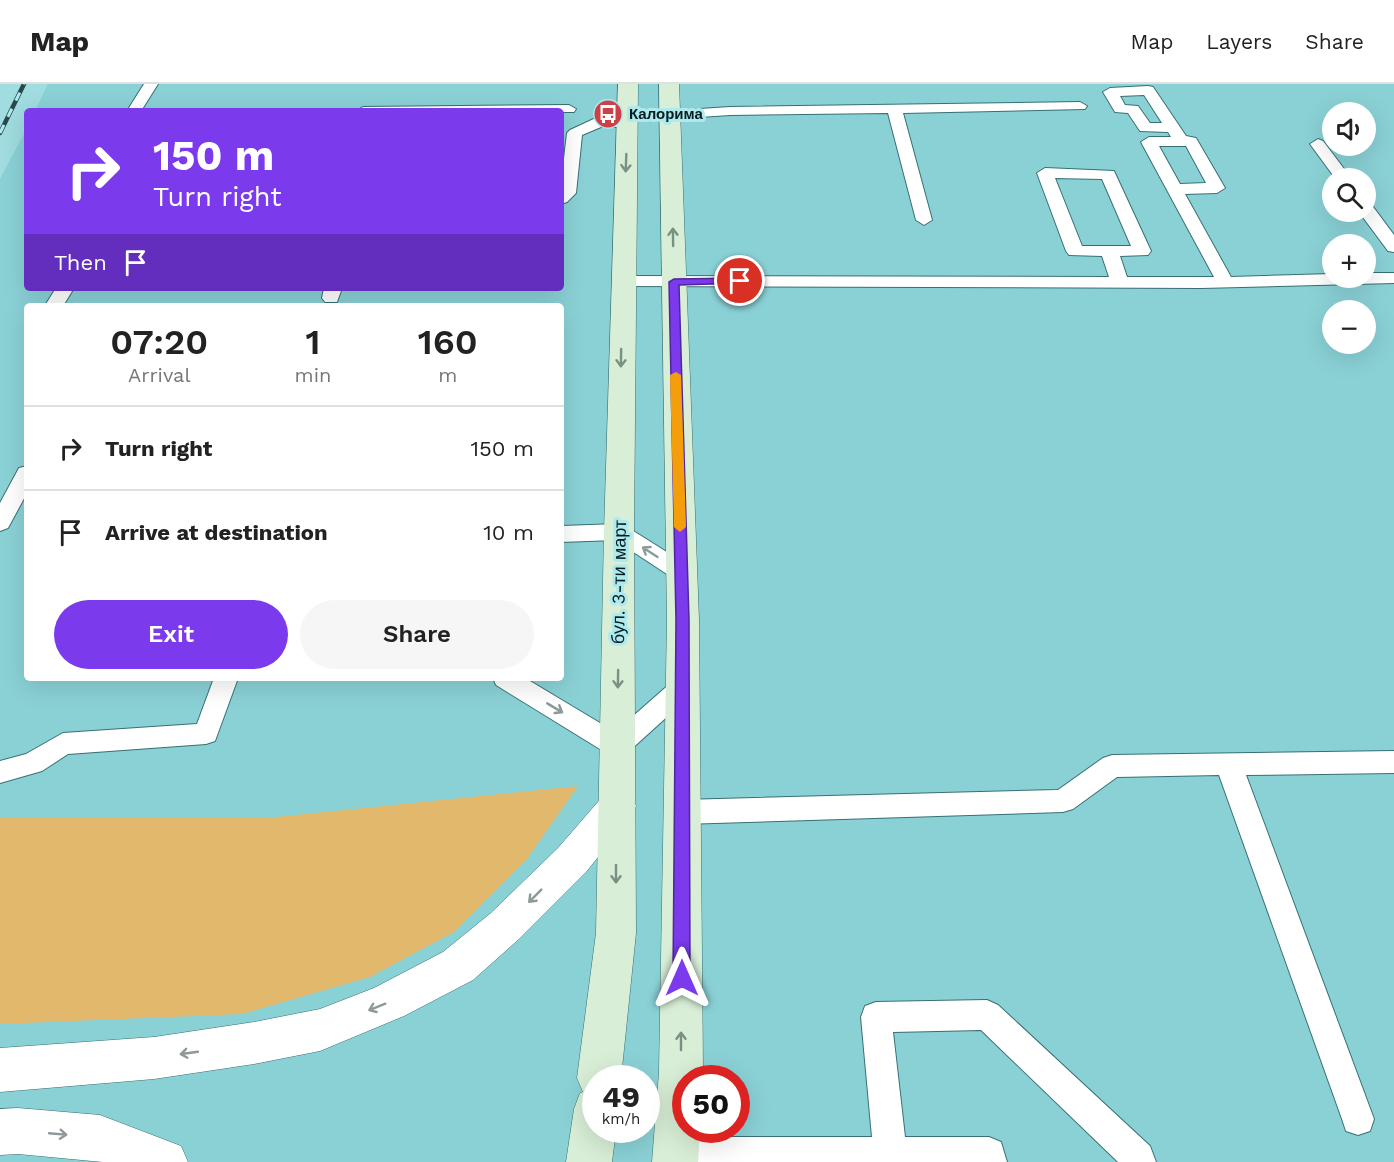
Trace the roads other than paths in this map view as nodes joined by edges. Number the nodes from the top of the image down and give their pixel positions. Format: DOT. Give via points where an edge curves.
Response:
graph roads {
  1 [pos="151,84"];
  2 [pos="628,84"];
  3 [pos="669,100"];
  4 [pos="1080,106"];
  5 [pos="136,108"];
  6 [pos="894,108"];
  7 [pos="564,109"];
  8 [pos="569,109"];
  9 [pos="627,122"];
  10 [pos="1173,127"];
  11 [pos="1182,142"];
  12 [pos="1318,144"];
  13 [pos="1336,168"];
  14 [pos="1175,189"];
  15 [pos="564,197"];
  16 [pos="924,220"];
  17 [pos="1375,222"];
  18 [pos="1394,247"];
  19 [pos="1107,251"];
  20 [pos="1394,278"];
  21 [pos="623,281"];
  22 [pos="674,282"];
  23 [pos="1226,282"];
  24 [pos="1120,283"];
  25 [pos="24,479"];
  26 [pos="0,523"];
  27 [pos="619,532"];
  28 [pos="564,535"];
  29 [pos="681,572"];
  30 [pos="225,681"];
  31 [pos="510,681"];
  32 [pos="682,688"];
  33 [pos="617,746"];
  34 [pos="1394,762"];
  35 [pos="1228,765"];
  36 [pos="0,772"];
  37 [pos="617,806"];
  38 [pos="682,812"];
  39 [pos="601,1065"];
  40 [pos="0,1070"];
  41 [pos="1358,1119"];
  42 [pos="0,1132"];
  43 [pos="592,1143"];
  44 [pos="890,1155"];
  45 [pos="676,1159"];
  46 [pos="788,1159"];
  47 [pos="165,1162"];
  48 [pos="589,1162"];
  49 [pos="990,1162"];
  50 [pos="1139,1162"];
  1 -- 5 [label="lane"];
  2 -- 9 [label="main road, бул. 3-ти март"];
  3 -- 6 [label="lane" via="730,111"];
  22 -- 3 [label="main road, one-way"];
  4 -- 6 [label="lane"];
  6 -- 16 [label="lane"];
  7 -- 8 [label="lane"];
  9 -- 15 [label="lane" via="598,122 575,133 568,193"];
  9 -- 21 [label="main road, бул. 3-ти март, one-way"];
  10 -- 11 [label="lane"];
  11 -- 14 [label="lane" via="1149,142"];
  11 -- 14 [label="lane" via="1191,141 1217,188"];
  12 -- 13 [label="lane"];
  14 -- 23 [label="lane"];
  17 -- 18 [label="lane"];
  19 -- 19 [label="lane" via="1075,251 1046,173 1108,174 1142,251"];
  19 -- 24 [label="lane"];
  20 -- 23 [label="lane"];
  21 -- 22 [label="lane"];
  21 -- 27 [label="main road, бул. 3-ти март, one-way"];
  22 -- 24 [label="lane"];
  22 -- 29 [label="main road"];
  23 -- 24 [label="lane"];
  25 -- 26 [label="lane"];
  27 -- 28 [label="lane"];
  29 -- 27 [label="lane, one-way"];
  27 -- 33 [label="main road, бул. 3-ти март, one-way"];
  29 -- 32 [label="main road"];
  30 -- 36 [label="lane" via="206,734 63,744 33,763"];
  31 -- 33 [label="lane, one-way"];
  32 -- 33 [label="lane"];
  32 -- 38 [label="main road"];
  33 -- 37 [label="main road, бул. 3-ти март"];
  34 -- 35 [label="lane"];
  35 -- 38 [label="lane" via="1112,766 1063,801"];
  35 -- 41 [label="lane"];
  37 -- 39 [label="main road, бул. 3-ти март, one-way" via="616,933"];
  37 -- 40 [label="street, one-way" via="572,860 505,926 458,966 389,1002 320,1030 254,1043 154,1058"];
  45 -- 38 [label="main road, one-way" via="681,1072"];
  42 -- 47 [label="street, one-way" via="100,1138"];
  43 -- 48 [label="main road"];
  44 -- 46 [label="lane"];
  44 -- 49 [label="lane" via="989,1154"];
  44 -- 50 [label="lane" via="876,1017 987,1015"];
  45 -- 46 [label="lane"];
}
